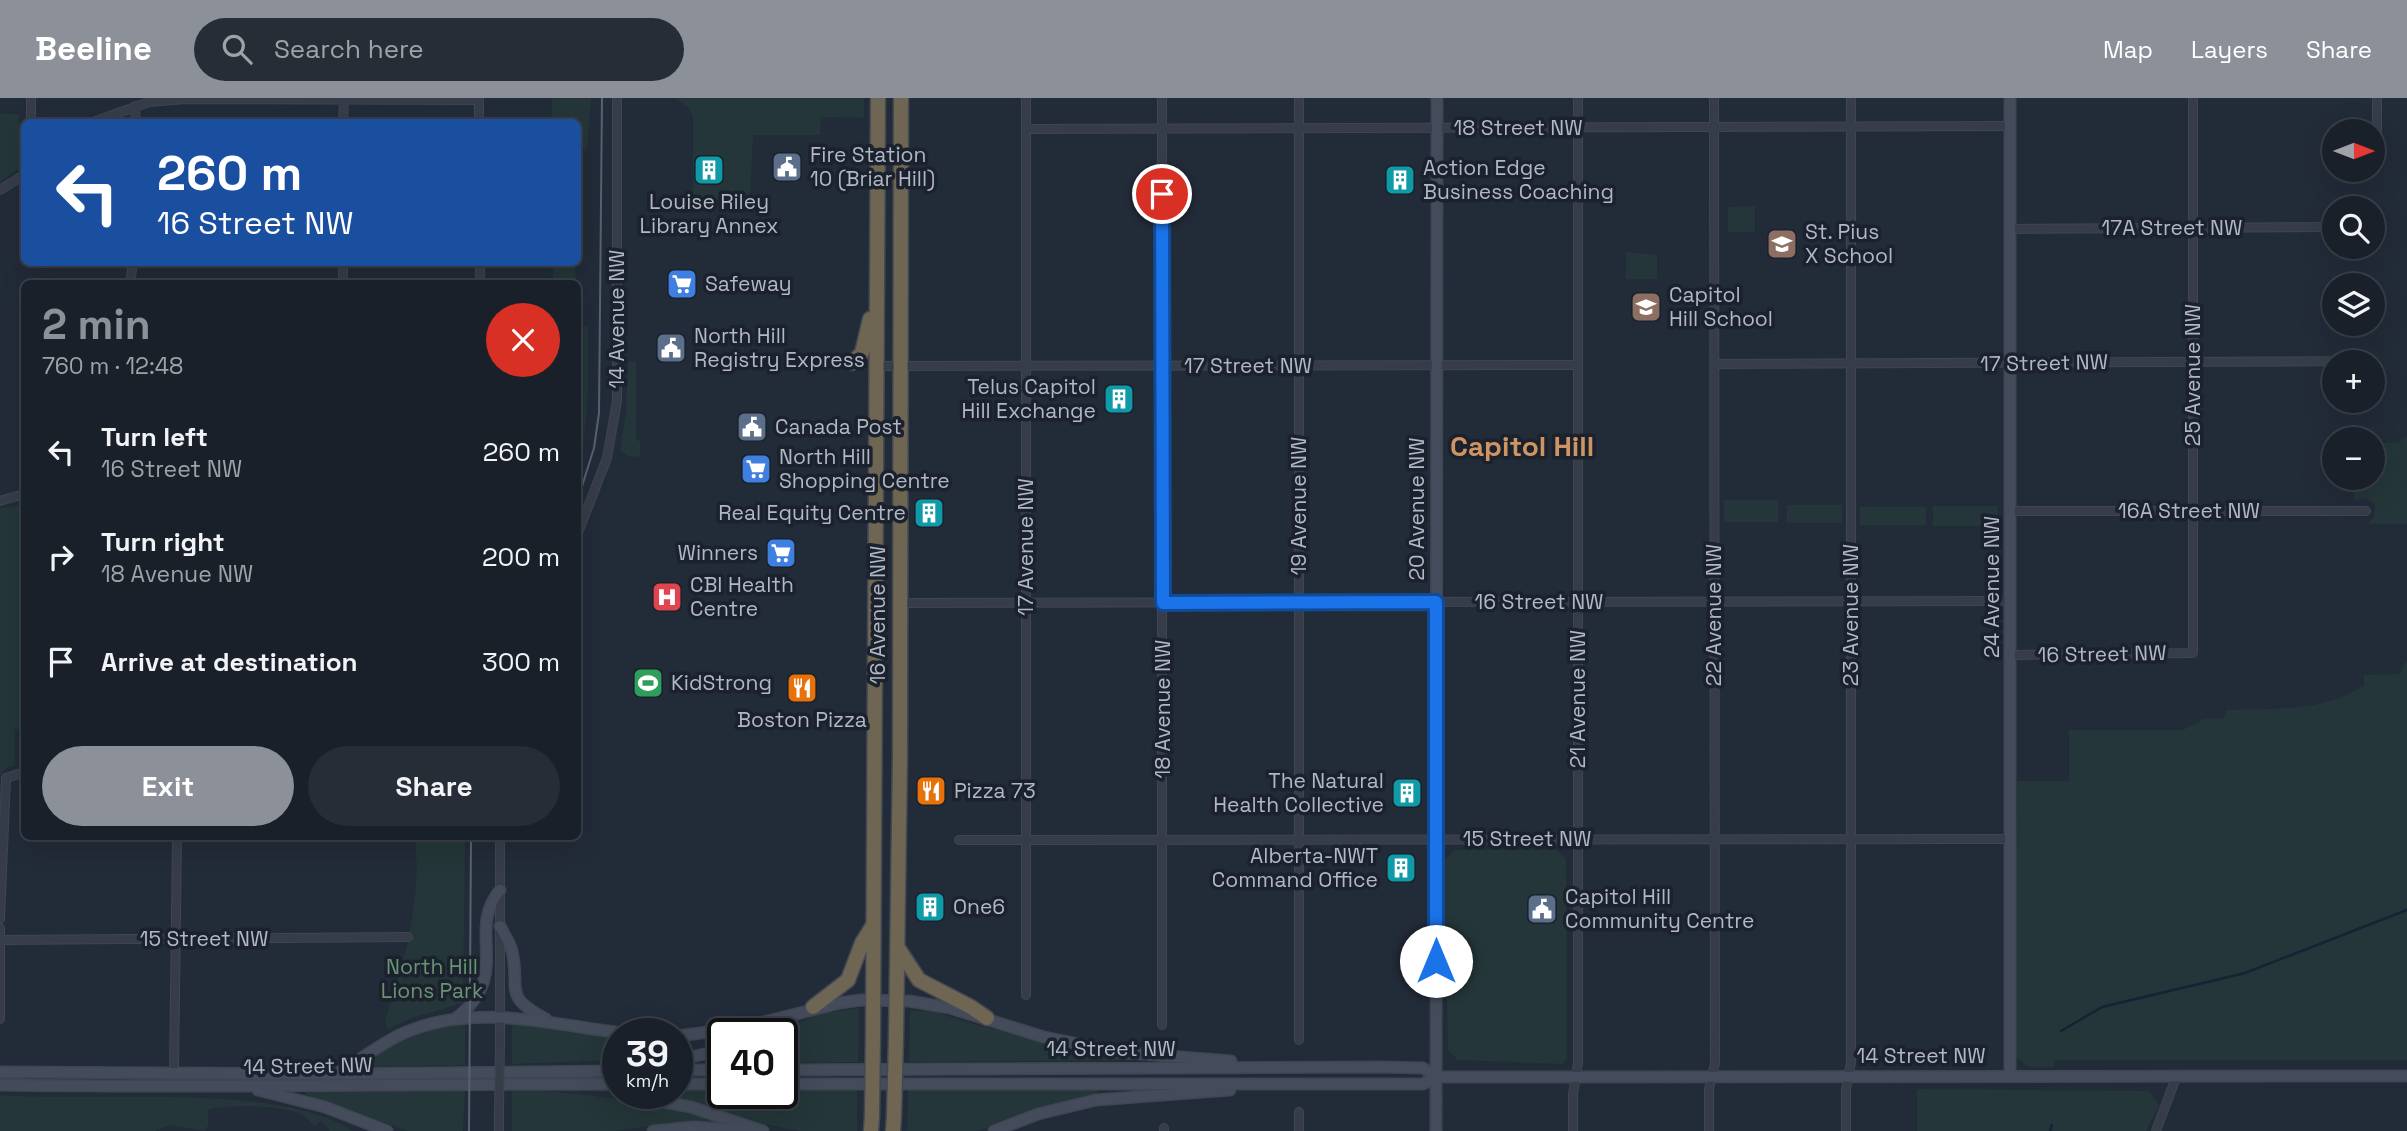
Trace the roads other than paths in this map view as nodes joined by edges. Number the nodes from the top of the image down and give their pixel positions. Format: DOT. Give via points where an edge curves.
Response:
graph roads {
  1 [pos="31,98"];
  2 [pos="617,98"];
  3 [pos="878,98"];
  4 [pos="901,98"];
  5 [pos="1026,98"];
  6 [pos="1162,98"];
  7 [pos="1299,98"];
  8 [pos="1437,98"];
  9 [pos="1578,98"];
  10 [pos="1714,98"];
  11 [pos="1851,98"];
  12 [pos="2010,98"];
  13 [pos="2193,98"];
  14 [pos="2377,98"];
  15 [pos="344,99"];
  16 [pos="479,99"];
  17 [pos="135,106"];
  18 [pos="31,119"];
  19 [pos="101,119"];
  20 [pos="135,119"];
  21 [pos="343,119"];
  22 [pos="479,119"];
  23 [pos="2377,119"];
  24 [pos="2010,126"];
  25 [pos="1715,127"];
  26 [pos="1851,127"];
  27 [pos="1299,128"];
  28 [pos="1437,128"];
  29 [pos="1578,128"];
  30 [pos="1026,129"];
  31 [pos="1162,129"];
  32 [pos="21,177"];
  33 [pos="0,190"];
  34 [pos="2322,227"];
  35 [pos="2192,228"];
  36 [pos="2010,229"];
  37 [pos="877,298"];
  38 [pos="2193,361"];
  39 [pos="2322,361"];
  40 [pos="852,363"];
  41 [pos="2010,363"];
  42 [pos="1715,364"];
  43 [pos="1851,364"];
  44 [pos="1299,365"];
  45 [pos="1437,365"];
  46 [pos="1577,365"];
  47 [pos="876,366"];
  48 [pos="899,366"];
  49 [pos="1026,366"];
  50 [pos="1162,366"];
  51 [pos="21,495"];
  52 [pos="0,501"];
  53 [pos="2193,510"];
  54 [pos="2011,511"];
  55 [pos="2366,511"];
  56 [pos="581,525"];
  57 [pos="1578,601"];
  58 [pos="1714,601"];
  59 [pos="1852,601"];
  60 [pos="2011,601"];
  61 [pos="1026,602"];
  62 [pos="1436,602"];
  63 [pos="899,603"];
  64 [pos="1163,603"];
  65 [pos="1299,603"];
  66 [pos="2193,653"];
  67 [pos="2011,655"];
  68 [pos="21,773"];
  69 [pos="1436,839"];
  70 [pos="1715,839"];
  71 [pos="1851,839"];
  72 [pos="2010,839"];
  73 [pos="177,840"];
  74 [pos="500,840"];
  75 [pos="959,840"];
  76 [pos="1162,840"];
  77 [pos="1300,840"];
  78 [pos="1578,840"];
  79 [pos="1026,841"];
  80 [pos="500,890"];
  81 [pos="0,919"];
  82 [pos="500,926"];
  83 [pos="873,926"];
  84 [pos="0,928"];
  85 [pos="408,937"];
  86 [pos="0,940"];
  87 [pos="177,940"];
  88 [pos="898,948"];
  89 [pos="1026,995"];
  90 [pos="872,1000"];
  91 [pos="897,1001"];
  92 [pos="813,1007"];
  93 [pos="787,1017"];
  94 [pos="500,1018"];
  95 [pos="987,1018"];
  96 [pos="0,1019"];
  97 [pos="456,1019"];
  98 [pos="549,1020"];
  99 [pos="1162,1026"];
  100 [pos="602,1029"];
  101 [pos="693,1034"];
  102 [pos="1299,1040"];
  103 [pos="1275,1067"];
  104 [pos="798,1070"];
  105 [pos="602,1071"];
  106 [pos="0,1072"];
  107 [pos="174,1072"];
  108 [pos="334,1074"];
  109 [pos="2010,1075"];
  110 [pos="2177,1075"];
  111 [pos="1577,1076"];
  112 [pos="1712,1076"];
  113 [pos="1849,1076"];
  114 [pos="2407,1076"];
  115 [pos="1436,1077"];
  116 [pos="586,1084"];
  117 [pos="602,1084"];
  118 [pos="798,1084"];
  119 [pos="1275,1084"];
  120 [pos="0,1085"];
  121 [pos="245,1087"];
  122 [pos="602,1088"];
  123 [pos="693,1108"];
  124 [pos="1299,1112"];
  125 [pos="871,1124"];
  126 [pos="894,1124"];
  127 [pos="385,1131"];
  128 [pos="499,1131"];
  129 [pos="653,1131"];
  130 [pos="751,1131"];
  131 [pos="763,1131"];
  132 [pos="994,1131"];
  133 [pos="1299,1131"];
  134 [pos="1436,1131"];
  135 [pos="1573,1131"];
  136 [pos="1709,1131"];
  137 [pos="1846,1131"];
  138 [pos="2156,1131"];
  1 -- 18 [label="street"];
  2 -- 56 [label="street, 14 Avenue NW" via="617,401 607,458"];
  3 -- 37 [label="highway, 16 Avenue NW"];
  4 -- 48 [label="highway, 16 Avenue NW"];
  5 -- 30 [label="street, 17 Avenue NW"];
  6 -- 31 [label="street, 18 Avenue NW"];
  7 -- 27 [label="street, 19 Avenue NW"];
  8 -- 28 [label="main road, 20 Avenue NW"];
  9 -- 29 [label="street, 21 Avenue NW"];
  10 -- 25 [label="street, 22 Avenue NW"];
  11 -- 26 [label="street, 23 Avenue NW"];
  12 -- 24 [label="main road, 24 Avenue NW"];
  13 -- 35 [label="street, 25 Avenue NW"];
  14 -- 23 [label="street"];
  15 -- 16 [label="street"];
  15 -- 17 [label="street" via="185,99"];
  15 -- 21 [label="street"];
  16 -- 22 [label="street"];
  17 -- 19 [label="street"];
  17 -- 20 [label="street"];
  24 -- 26 [label="street, 18 Street NW"];
  24 -- 36 [label="main road, 24 Avenue NW"];
  25 -- 26 [label="street, 18 Street NW"];
  25 -- 29 [label="street, 18 Street NW"];
  25 -- 42 [label="street, 22 Avenue NW"];
  26 -- 43 [label="street, 23 Avenue NW"];
  27 -- 28 [label="street, 18 Street NW"];
  27 -- 31 [label="street, 18 Street NW"];
  27 -- 44 [label="street, 19 Avenue NW"];
  28 -- 29 [label="street, 18 Street NW"];
  28 -- 45 [label="main road, 20 Avenue NW"];
  29 -- 46 [label="street, 21 Avenue NW"];
  30 -- 31 [label="street, 18 Street NW"];
  30 -- 49 [label="street, 17 Avenue NW"];
  31 -- 50 [label="street, 18 Avenue NW"];
  32 -- 33 [label="street"];
  34 -- 35 [label="street, 17A Street NW"];
  35 -- 36 [label="street, 17A Street NW"];
  35 -- 38 [label="street, 25 Avenue NW"];
  36 -- 41 [label="main road, 24 Avenue NW"];
  37 -- 40 [label="highway" via="862,353"];
  37 -- 47 [label="highway, 16 Avenue NW"];
  38 -- 39 [label="street, 17 Street NW"];
  38 -- 41 [label="street, 17 Street NW"];
  38 -- 53 [label="street, 25 Avenue NW"];
  41 -- 43 [label="street, 17 Street NW"];
  41 -- 54 [label="main road, 24 Avenue NW"];
  42 -- 43 [label="street, 17 Street NW"];
  42 -- 58 [label="street, 22 Avenue NW"];
  43 -- 59 [label="street, 23 Avenue NW"];
  44 -- 45 [label="street, 17 Street NW"];
  44 -- 50 [label="street, 17 Street NW"];
  44 -- 65 [label="street, 19 Avenue NW"];
  45 -- 46 [label="street, 17 Street NW"];
  45 -- 62 [label="main road, 20 Avenue NW"];
  46 -- 57 [label="street, 21 Avenue NW"];
  47 -- 48 [label="street, 17 Street NW"];
  47 -- 83 [label="highway, 16 Avenue NW"];
  48 -- 49 [label="street, 17 Street NW"];
  48 -- 63 [label="highway, 16 Avenue NW"];
  49 -- 50 [label="street, 17 Street NW"];
  49 -- 61 [label="street, 17 Avenue NW"];
  50 -- 64 [label="street, 18 Avenue NW"];
  51 -- 52 [label="street"];
  53 -- 54 [label="street, 16A Street NW"];
  53 -- 55 [label="street, 16A Street NW"];
  53 -- 66 [label="street, 25 Avenue NW"];
  54 -- 60 [label="main road, 24 Avenue NW"];
  57 -- 58 [label="street, 16 Street NW"];
  57 -- 62 [label="street, 16 Street NW"];
  57 -- 78 [label="street, 21 Avenue NW"];
  58 -- 59 [label="street, 16 Street NW"];
  58 -- 70 [label="street, 22 Avenue NW"];
  59 -- 60 [label="street, 16 Street NW"];
  59 -- 71 [label="street, 23 Avenue NW"];
  60 -- 67 [label="main road, 24 Avenue NW"];
  61 -- 63 [label="street, 16 Street NW"];
  61 -- 64 [label="street, 16 Street NW"];
  61 -- 79 [label="street, 17 Avenue NW"];
  62 -- 65 [label="street, 16 Street NW"];
  62 -- 69 [label="main road, 20 Avenue NW"];
  63 -- 88 [label="highway, 16 Avenue NW"];
  64 -- 65 [label="street, 16 Street NW"];
  64 -- 76 [label="street, 18 Avenue NW"];
  65 -- 77 [label="street, 19 Avenue NW"];
  66 -- 67 [label="street, 16 Street NW"];
  67 -- 72 [label="main road, 24 Avenue NW"];
  68 -- 81 [label="street" via="6,778"];
  69 -- 77 [label="street, 15 Street NW"];
  69 -- 78 [label="street, 15 Street NW"];
  69 -- 115 [label="main road, 20 Avenue NW"];
  70 -- 71 [label="street, 15 Street NW"];
  70 -- 78 [label="street, 15 Street NW"];
  70 -- 112 [label="street, 22 Avenue NW"];
  71 -- 72 [label="street, 15 Street NW"];
  71 -- 113 [label="street, 23 Avenue NW"];
  72 -- 109 [label="main road, 24 Avenue NW"];
  73 -- 87 [label="street"];
  74 -- 80 [label="street"];
  75 -- 79 [label="street, 15 Street NW"];
  76 -- 77 [label="street, 15 Street NW"];
  76 -- 79 [label="street, 15 Street NW"];
  76 -- 99 [label="street, 18 Avenue NW"];
  77 -- 102 [label="street, 19 Avenue NW"];
  78 -- 111 [label="street, 21 Avenue NW"];
  79 -- 89 [label="street, 17 Avenue NW"];
  80 -- 82 [label="street"];
  80 -- 97 [label="main road" via="487,913 482,990"];
  82 -- 94 [label="street"];
  82 -- 98 [label="main road" via="512,951 515,992 525,1007"];
  83 -- 90 [label="highway, 16 Avenue NW"];
  83 -- 92 [label="highway" via="848,980"];
  84 -- 86 [label="street"];
  85 -- 87 [label="street, 15 Street NW"];
  86 -- 87 [label="street, 15 Street NW"];
  86 -- 96 [label="street"];
  87 -- 107 [label="street"];
  88 -- 91 [label="highway, 16 Avenue NW"];
  88 -- 95 [label="highway" via="919,980"];
  90 -- 91 [label="main road"];
  90 -- 92 [label="main road"];
  90 -- 125 [label="highway, 16 Avenue NW, bridge"];
  91 -- 95 [label="main road" via="932,1004"];
  91 -- 126 [label="highway, 16 Avenue NW, bridge"];
  92 -- 93 [label="main road"];
  93 -- 101 [label="main road"];
  94 -- 97 [label="main road"];
  94 -- 98 [label="main road"];
  94 -- 128 [label="street, bridge"];
  95 -- 103 [label="main road" via="1044,1037 1118,1052"];
  97 -- 108 [label="main road" via="402,1033"];
  98 -- 100 [label="main road"];
  103 -- 104 [label="main road, 14 Street NW"];
  103 -- 115 [label="main road, 14 Street NW" via="1423,1068"];
  105 -- 108 [label="main road, 14 Street NW"];
  106 -- 107 [label="main road, 14 Street NW"];
  107 -- 108 [label="main road, 14 Street NW"];
  109 -- 110 [label="main road, 14 Street NW"];
  109 -- 113 [label="main road, 14 Street NW"];
  110 -- 114 [label="main road, 14 Street NW"];
  110 -- 138 [label="street"];
  111 -- 112 [label="main road, 14 Street NW"];
  111 -- 115 [label="main road, 14 Street NW"];
  111 -- 135 [label="street, 21 Avenue NW"];
  112 -- 113 [label="main road, 14 Street NW"];
  112 -- 136 [label="street, 22 Avenue NW"];
  113 -- 137 [label="street, 23 Avenue NW"];
  115 -- 119 [label="main road, 14 Street NW" via="1423,1084"];
  115 -- 134 [label="main road, 20 Avenue NW"];
  116 -- 117 [label="main road, 14 Street NW"];
  116 -- 121 [label="main road, 14 Street NW"];
  116 -- 122 [label="main road"];
  118 -- 119 [label="main road, 14 Street NW"];
  119 -- 132 [label="main road" via="1096,1100"];
  120 -- 121 [label="main road, 14 Street NW"];
  121 -- 127 [label="main road" via="325,1107"];
  123 -- 131 [label="main road"];
  124 -- 133 [label="street"];
  129 -- 130 [label="main road" via="693,1127"];
}
